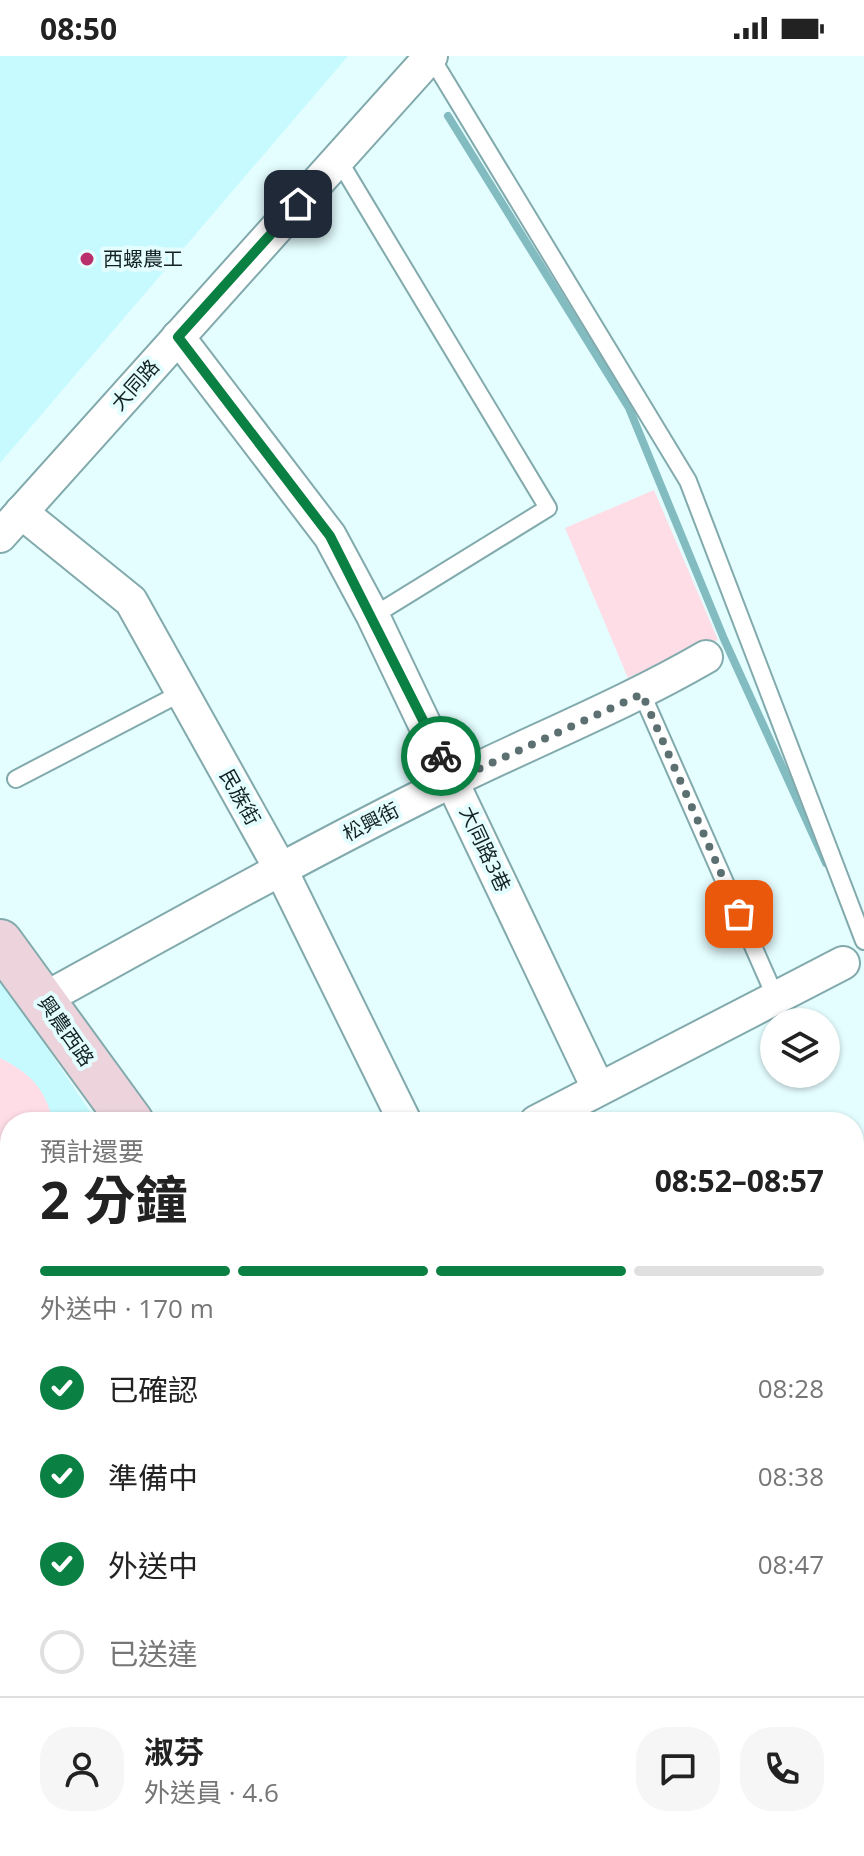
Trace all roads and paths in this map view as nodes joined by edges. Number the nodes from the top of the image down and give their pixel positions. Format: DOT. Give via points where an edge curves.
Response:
graph roads {
  1 [pos="431,56"];
  2 [pos="338,159"];
  3 [pos="178,337"];
  4 [pos="21,512"];
  5 [pos="0,536"];
  6 [pos="373,616"];
  7 [pos="706,657"];
  8 [pos="181,693"];
  9 [pos="642,694"];
  10 [pos="16,779"];
  11 [pos="452,781"];
  12 [pos="280,868"];
  13 [pos="0,942"];
  14 [pos="854,952"];
  15 [pos="775,996"];
  16 [pos="44,999"];
  17 [pos="598,1088"];
  18 [pos="124,1112"];
  19 [pos="400,1112"];
  20 [pos="554,1112"];
  1 -- 2 [label="street, 大同路"];
  1 -- 14 [label="lane" via="688,481"];
  2 -- 3 [label="street, 大同路"];
  2 -- 6 [label="lane" via="548,508"];
  3 -- 4 [label="street, 大同路"];
  3 -- 6 [label="street, 大同路3巷" via="330,536"];
  4 -- 5 [label="street, 大同路"];
  4 -- 8 [label="street, 民族街" via="131,601"];
  6 -- 11 [label="street, 大同路3巷"];
  7 -- 9 [label="street, 松興街"];
  8 -- 10 [label="lane"];
  8 -- 12 [label="street, 民族街"];
  9 -- 11 [label="street, 松興街"];
  9 -- 15 [label="lane"];
  11 -- 12 [label="street, 松興街"];
  11 -- 17 [label="street, 大同路3巷"];
  12 -- 16 [label="street, 松興街"];
  12 -- 19 [label="street, 民族街"];
  13 -- 16 [label="main road, 興農西路"];
  14 -- 15 [label="street"];
  15 -- 17 [label="street"];
  16 -- 18 [label="main road, 興農西路"];
  17 -- 20 [label="street"];
}
